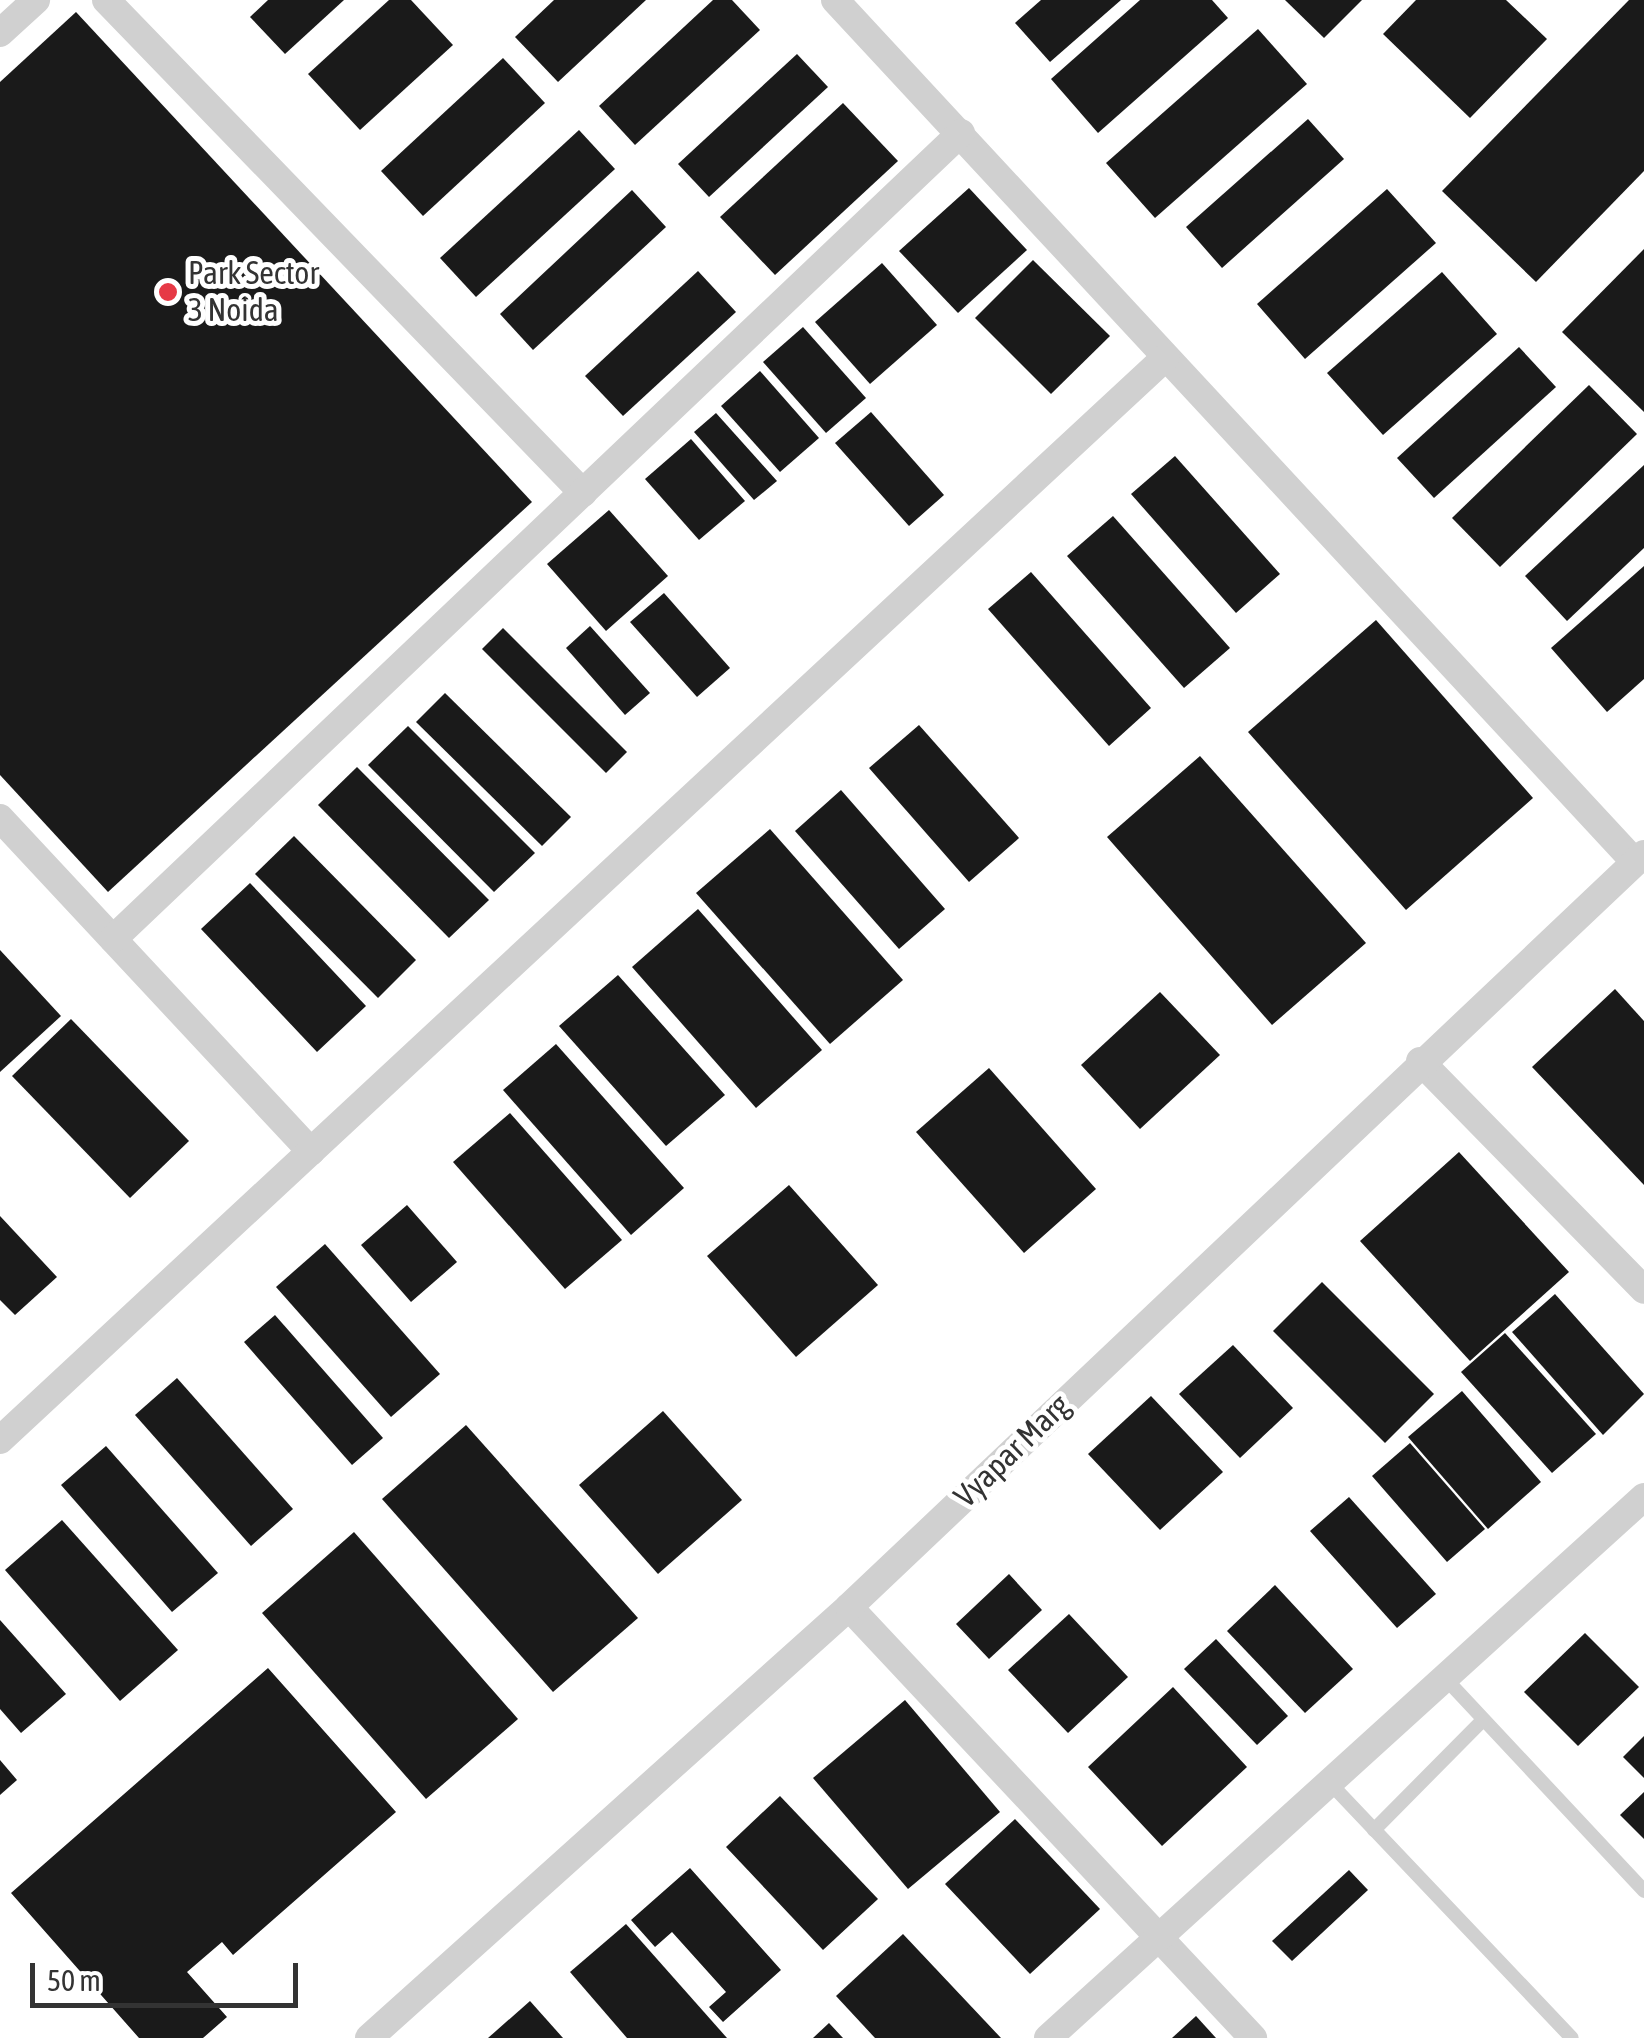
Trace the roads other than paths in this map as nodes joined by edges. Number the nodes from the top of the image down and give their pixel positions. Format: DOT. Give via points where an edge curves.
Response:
graph roads {
  1 [pos="36,0"];
  2 [pos="106,0"];
  3 [pos="834,0"];
  4 [pos="0,34"];
  5 [pos="961,133"];
  6 [pos="1166,357"];
  7 [pos="583,492"];
  8 [pos="0,818"];
  9 [pos="1639,858"];
  10 [pos="113,940"];
  11 [pos="1420,1061"];
  12 [pos="311,1152"];
  13 [pos="1644,1290"];
  14 [pos="0,1440"];
  15 [pos="1644,1498"];
  16 [pos="849,1607"];
  17 [pos="1443,1677"];
  18 [pos="1483,1720"];
  19 [pos="1328,1781"];
  20 [pos="1374,1830"];
  21 [pos="1644,1891"];
  22 [pos="1159,1931"];
  23 [pos="370,2038"];
  24 [pos="1048,2038"];
  25 [pos="1253,2038"];
  26 [pos="1572,2038"];
  1 -- 4 [label="street"];
  2 -- 7 [label="street"];
  3 -- 5 [label="street"];
  5 -- 6 [label="street"];
  5 -- 7 [label="street"];
  6 -- 9 [label="street"];
  6 -- 12 [label="street"];
  7 -- 10 [label="street"];
  8 -- 10 [label="street"];
  9 -- 11 [label="street, Vyapar Marg"];
  10 -- 12 [label="street"];
  11 -- 13 [label="street"];
  11 -- 16 [label="street, Vyapar Marg"];
  12 -- 14 [label="street"];
  15 -- 17 [label="street"];
  16 -- 22 [label="street"];
  16 -- 23 [label="street, Vyapar Marg"];
  17 -- 18 [label="lane"];
  17 -- 19 [label="street"];
  18 -- 20 [label="lane"];
  18 -- 21 [label="lane"];
  19 -- 20 [label="lane"];
  19 -- 22 [label="street"];
  20 -- 26 [label="lane"];
  22 -- 24 [label="street"];
  22 -- 25 [label="street"];
}
